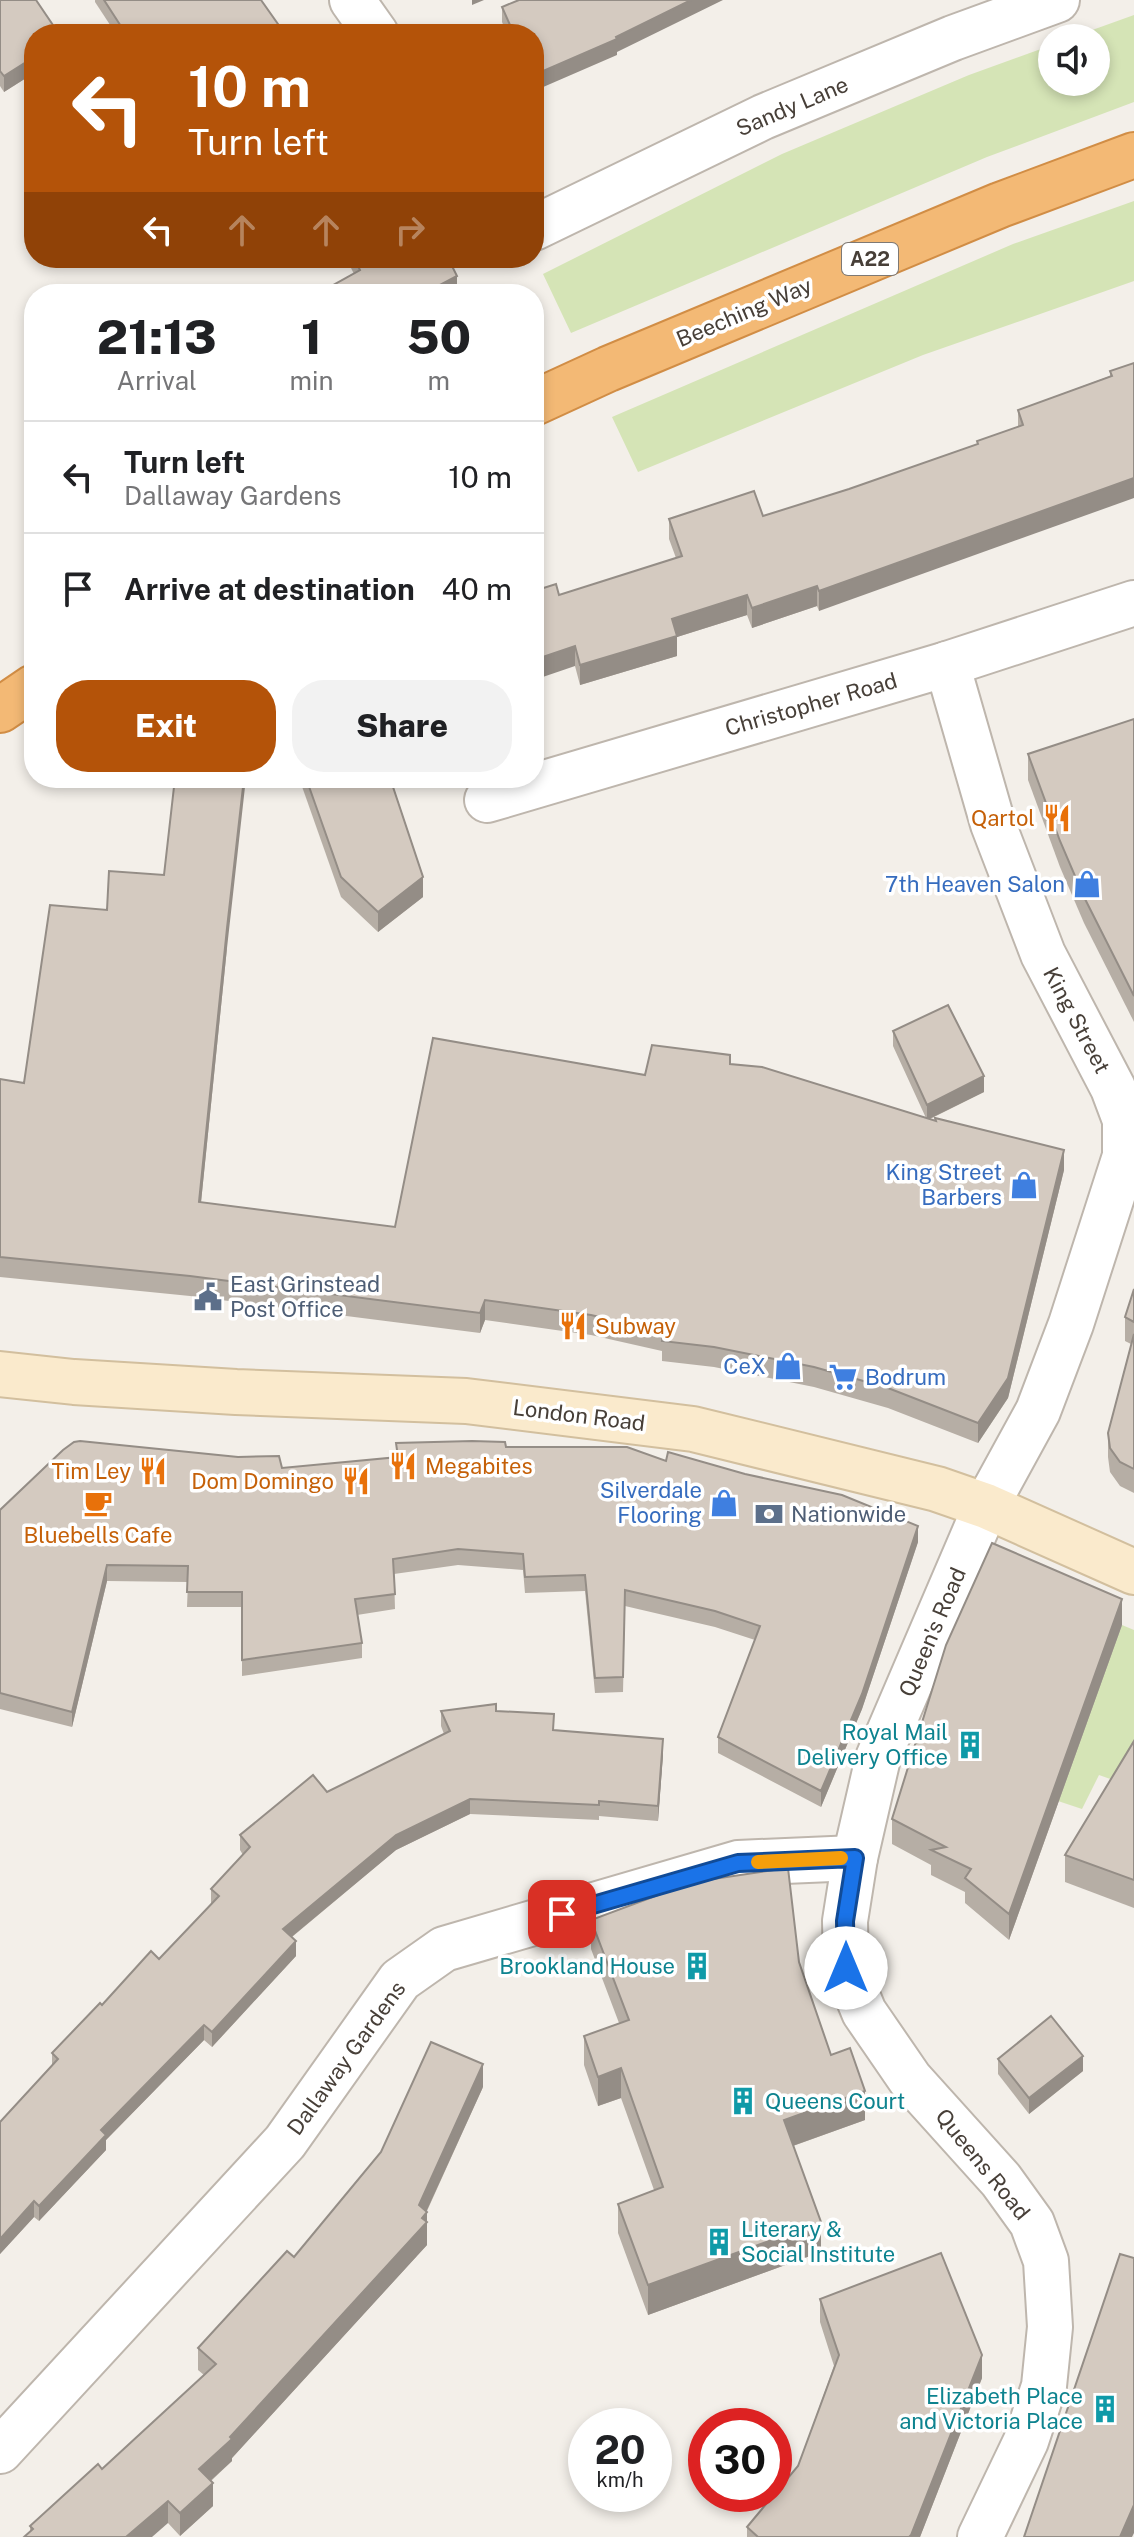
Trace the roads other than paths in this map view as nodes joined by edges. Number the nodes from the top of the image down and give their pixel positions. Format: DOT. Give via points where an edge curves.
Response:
graph roads {
  1 [pos="352,0"];
  2 [pos="1057,0"];
  3 [pos="369,24"];
  4 [pos="1134,155"];
  5 [pos="544,223"];
  6 [pos="544,398"];
  7 [pos="1134,603"];
  8 [pos="947,664"];
  9 [pos="24,666"];
  10 [pos="0,679"];
  11 [pos="24,694"];
  12 [pos="0,710"];
  13 [pos="544,783"];
  14 [pos="528,788"];
  15 [pos="487,800"];
  16 [pos="1129,1119"];
  17 [pos="0,1374"];
  18 [pos="986,1506"];
  19 [pos="1134,1572"];
  20 [pos="878,1758"];
  21 [pos="855,1858"];
  22 [pos="0,2451"];
  23 [pos="980,2537"];
  1 -- 3 [label="street"];
  2 -- 5 [label="street, Sandy Lane" via="763,117"];
  4 -- 6 [label="highway, Beeching Way / A22" via="1000,205"];
  7 -- 8 [label="street, Christopher Road"];
  8 -- 13 [label="street, Christopher Road"];
  8 -- 16 [label="street, King Street" via="993,824 1043,954"];
  9 -- 10 [label="highway"];
  11 -- 12 [label="highway"];
  14 -- 15 [label="street, Christopher Road"];
  16 -- 18 [label="street, King Street" via="1125,1156 1071,1324 1038,1411"];
  17 -- 18 [label="street, London Road" via="236,1392 466,1401 693,1429"];
  18 -- 19 [label="street, London Road"];
  18 -- 20 [label="street, Queen's Road"];
  20 -- 21 [label="street, Queens Road"];
  21 -- 22 [label="street, Dallaway Gardens" via="738,1863 444,1949 400,1980 285,2142"];
  21 -- 23 [label="street, Queens Road" via="845,1921 846,1968 864,2012 910,2079 1025,2212 1046,2261 1050,2327 1044,2386 1026,2441"];
}
